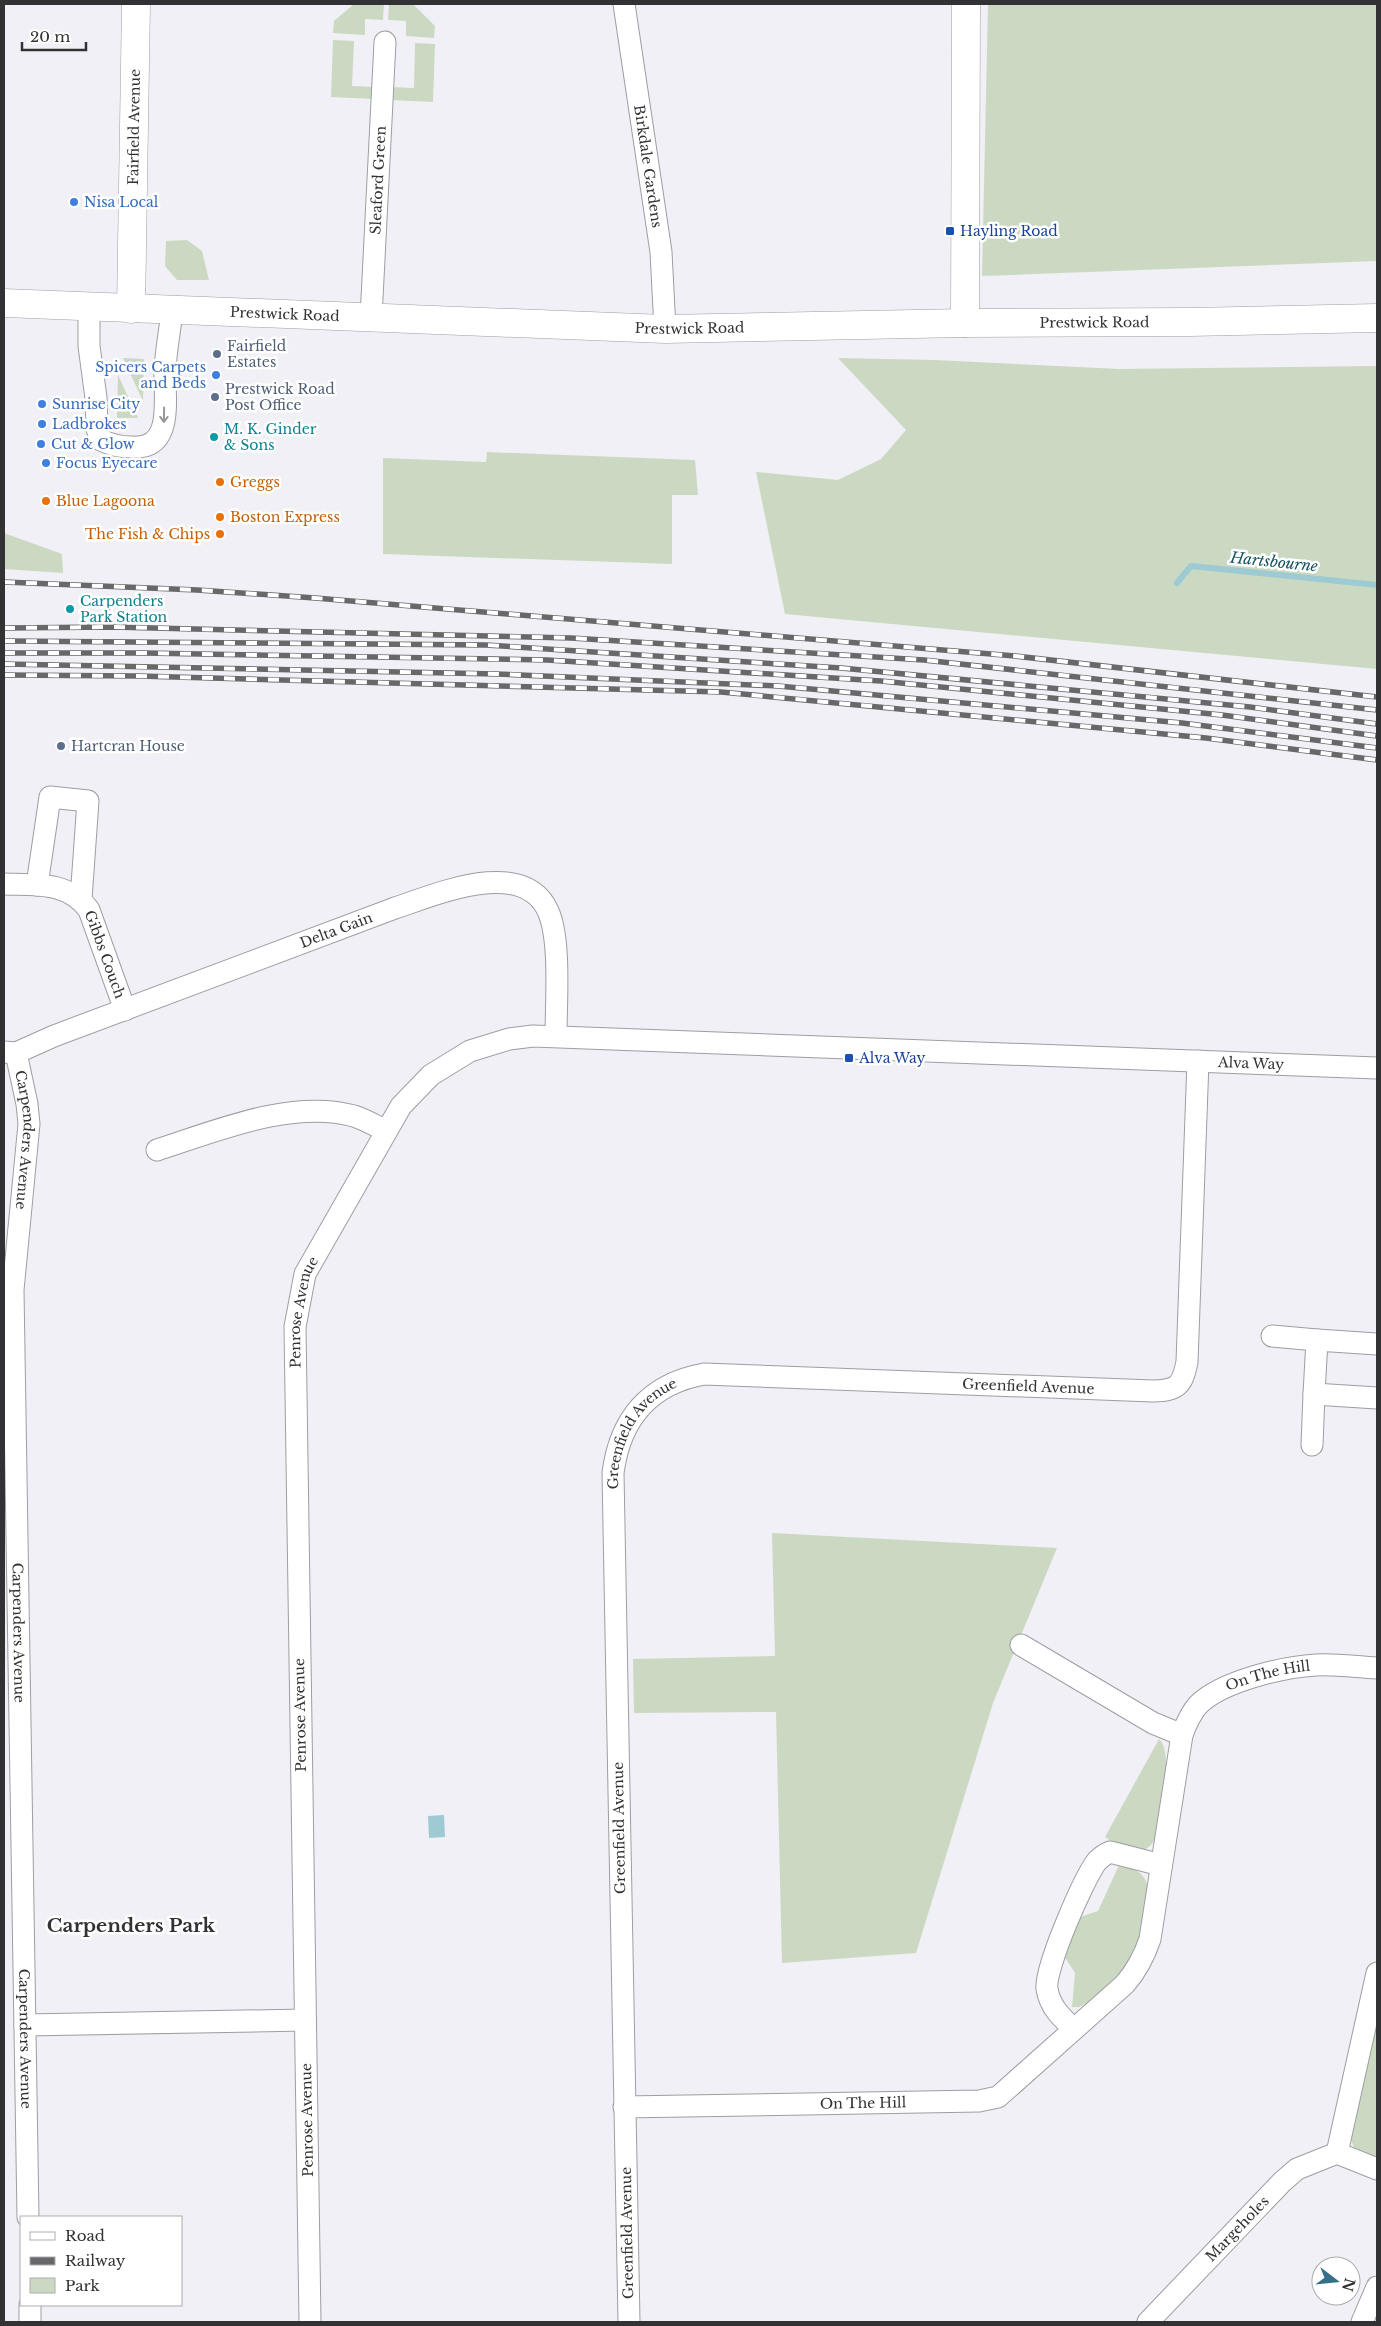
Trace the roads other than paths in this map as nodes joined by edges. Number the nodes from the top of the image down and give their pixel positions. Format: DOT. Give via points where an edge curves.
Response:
graph roads {
  1 [pos="136,4"];
  2 [pos="624,4"];
  3 [pos="966,4"];
  4 [pos="385,42"];
  5 [pos="4,303"];
  6 [pos="89,307"];
  7 [pos="131,309"];
  8 [pos="172,310"];
  9 [pos="371,318"];
  10 [pos="1377,318"];
  11 [pos="965,322"];
  12 [pos="665,329"];
  13 [pos="4,884"];
  14 [pos="37,886"];
  15 [pos="81,899"];
  16 [pos="125,1010"];
  17 [pos="556,1036"];
  18 [pos="10,1052"];
  19 [pos="1198,1061"];
  20 [pos="1377,1068"];
  21 [pos="386,1131"];
  22 [pos="157,1150"];
  23 [pos="1272,1336"];
  24 [pos="1317,1340"];
  25 [pos="1377,1344"];
  26 [pos="1314,1394"];
  27 [pos="1377,1398"];
  28 [pos="1312,1445"];
  29 [pos="1020,1645"];
  30 [pos="1377,1668"];
  31 [pos="1182,1735"];
  32 [pos="1161,1865"];
  33 [pos="1377,1973"];
  34 [pos="305,2020"];
  35 [pos="25,2025"];
  36 [pos="1074,2029"];
  37 [pos="624,2107"];
  38 [pos="1337,2153"];
  39 [pos="1377,2168"];
  40 [pos="28,2216"];
  41 [pos="1377,2287"];
  42 [pos="30,2306"];
  43 [pos="30,2322"];
  44 [pos="310,2322"];
  45 [pos="629,2322"];
  46 [pos="1148,2322"];
  47 [pos="1362,2322"];
  1 -- 7 [label="main road, Fairfield Avenue"];
  2 -- 12 [label="street, Birkdale Gardens" via="660,252"];
  3 -- 11 [label="main road"];
  4 -- 9 [label="street, Sleaford Green"];
  5 -- 6 [label="main road, Prestwick Road"];
  6 -- 7 [label="main road, Prestwick Road"];
  8 -- 6 [label="street, one-way" via="165,365 164,425 157,440 149,446 137,448 113,446 101,440 97,429 89,346"];
  7 -- 8 [label="main road, Prestwick Road"];
  8 -- 9 [label="main road, Prestwick Road"];
  9 -- 12 [label="main road, Prestwick Road"];
  10 -- 11 [label="main road, Prestwick Road"];
  11 -- 12 [label="main road, Prestwick Road"];
  13 -- 14 [label="street, Gibbs Couch"];
  14 -- 15 [label="street, Gibbs Couch" via="68,891"];
  14 -- 15 [label="street, Gibbs Couch" via="50,797 88,801"];
  15 -- 16 [label="street, Gibbs Couch" via="89,910"];
  16 -- 17 [label="street, Delta Gain" via="395,908 445,892 506,882 532,891 548,911 555,958"];
  16 -- 18 [label="street, Delta Gain"];
  17 -- 19 [label="street, Alva Way"];
  17 -- 21 [label="street, Penrose Avenue" via="509,1039 470,1051 431,1075 414,1090"];
  18 -- 35 [label="street, Carpenders Avenue" via="27,1104 29,1124 13,1290"];
  19 -- 20 [label="street, Alva Way"];
  19 -- 37 [label="street, Greenfield Avenue" via="1187,1362 1180,1384 1174,1389 1153,1391 704,1374 671,1384 650,1397 629,1423 615,1455 613,1473"];
  21 -- 22 [label="street" via="354,1116 294,1112 270,1116"];
  21 -- 34 [label="street, Penrose Avenue" via="305,1274 295,1327"];
  23 -- 24 [label="street"];
  24 -- 25 [label="street"];
  24 -- 26 [label="street"];
  26 -- 27 [label="street"];
  26 -- 28 [label="street"];
  29 -- 31 [label="street" via="1152,1723"];
  30 -- 31 [label="street, On The Hill" via="1316,1665 1235,1683 1206,1698 1188,1718"];
  31 -- 32 [label="street, On The Hill"];
  32 -- 36 [label="street, On The Hill" via="1150,1940 1137,1970"];
  32 -- 36 [label="street" via="1110,1852 1094,1866 1064,1927 1047,1976 1050,2001 1056,2012"];
  33 -- 38 [label="street"];
  34 -- 35 [label="street"];
  34 -- 44 [label="street, Penrose Avenue"];
  35 -- 40 [label="street, Carpenders Avenue"];
  36 -- 37 [label="street, On The Hill" via="1006,2090 989,2100"];
  37 -- 45 [label="street, Greenfield Avenue"];
  38 -- 39 [label="street"];
  38 -- 46 [label="street, Margeholes" via="1297,2169 1282,2182"];
  41 -- 47 [label="street"];
  42 -- 43 [label="street"];
}
